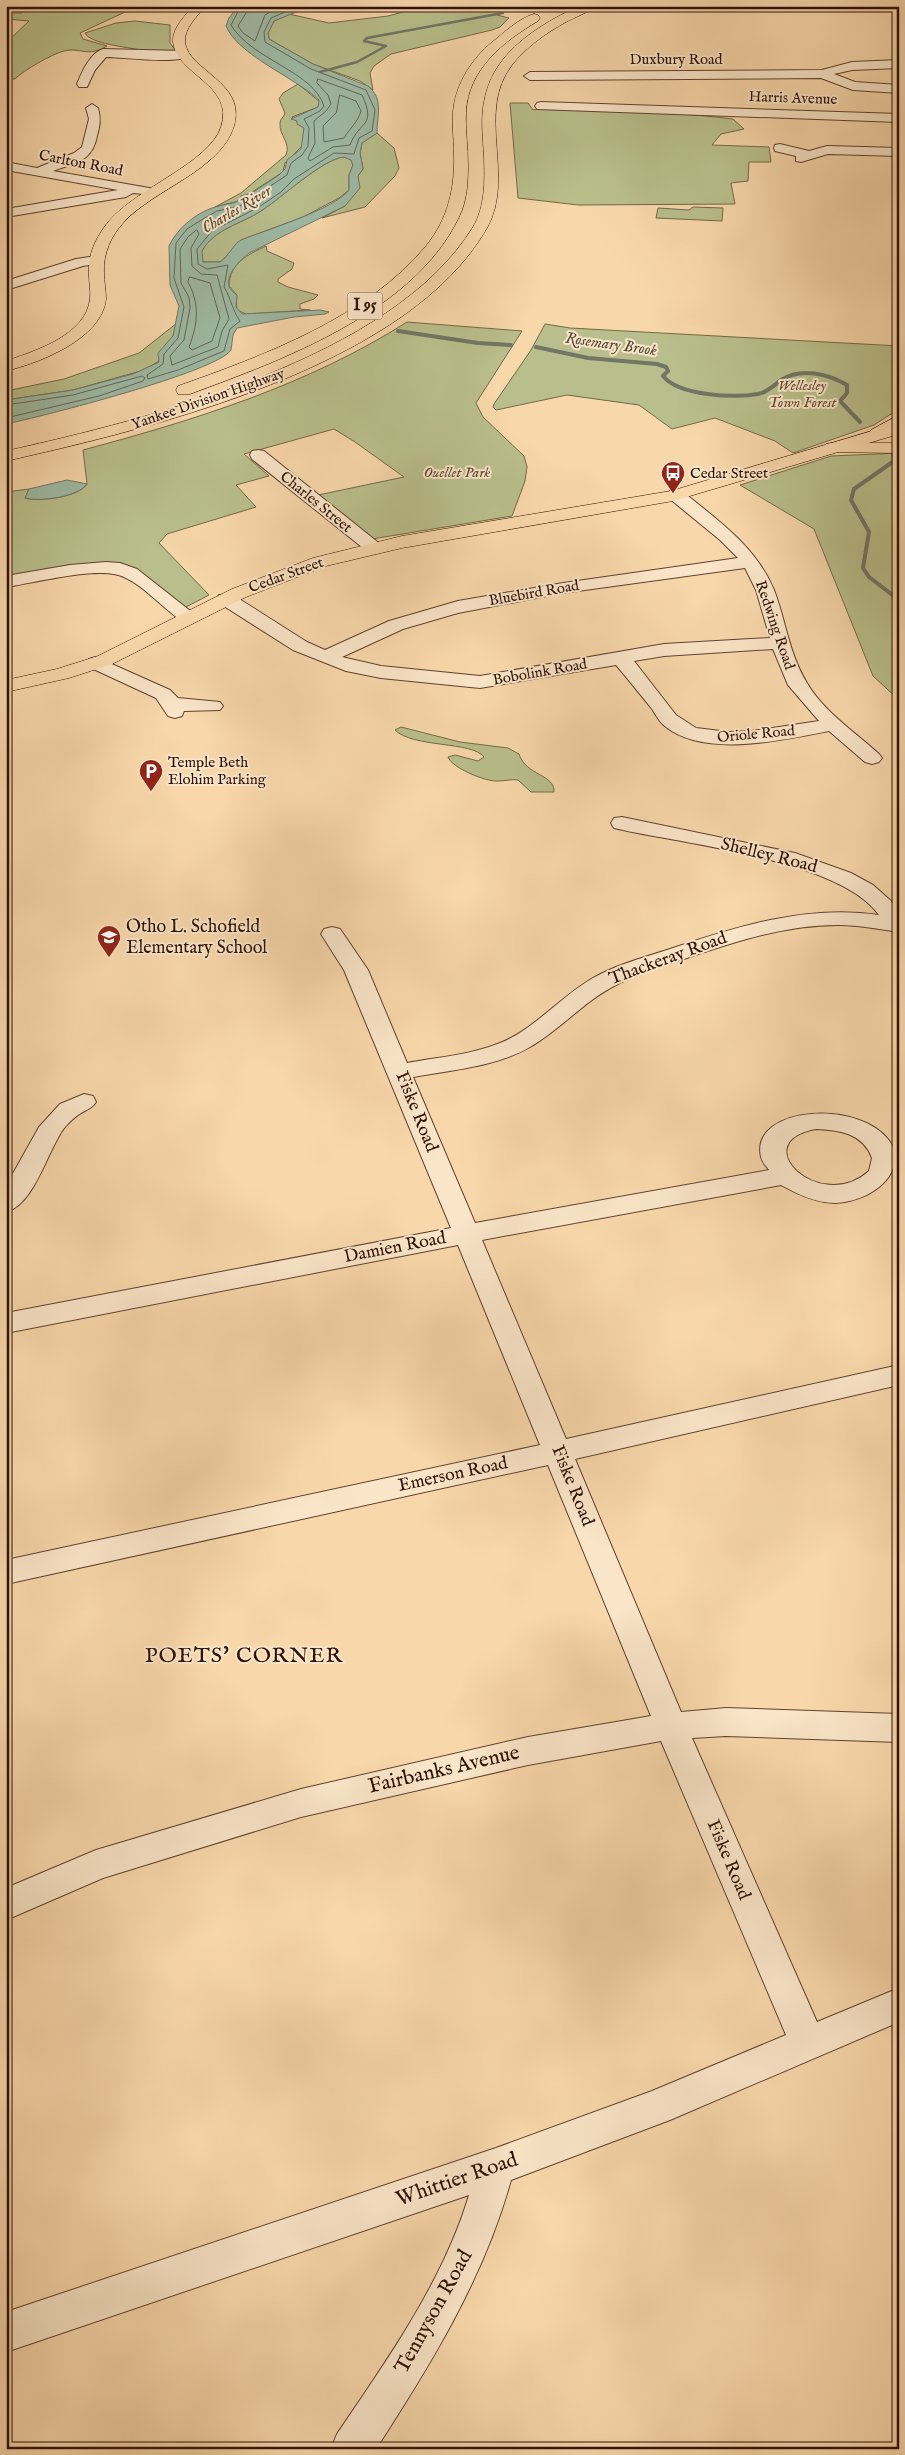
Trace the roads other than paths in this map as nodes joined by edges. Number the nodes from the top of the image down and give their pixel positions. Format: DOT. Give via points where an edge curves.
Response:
graph roads {
  1 [pos="199,6"];
  2 [pos="589,6"];
  3 [pos="602,6"];
  4 [pos="561,12"];
  5 [pos="184,55"];
  6 [pos="899,64"];
  7 [pos="822,74"];
  8 [pos="530,76"];
  9 [pos="83,84"];
  10 [pos="899,89"];
  11 [pos="541,106"];
  12 [pos="670,106"];
  13 [pos="92,108"];
  14 [pos="686,111"];
  15 [pos="899,118"];
  16 [pos="780,148"];
  17 [pos="899,152"];
  18 [pos="6,166"];
  19 [pos="22,169"];
  20 [pos="40,171"];
  21 [pos="9,180"];
  22 [pos="134,197"];
  23 [pos="9,212"];
  24 [pos="96,260"];
  25 [pos="6,286"];
  26 [pos="6,366"];
  27 [pos="174,394"];
  28 [pos="899,420"];
  29 [pos="899,428"];
  30 [pos="877,434"];
  31 [pos="832,448"];
  32 [pos="899,448"];
  33 [pos="258,455"];
  34 [pos="6,456"];
  35 [pos="676,495"];
  36 [pos="374,548"];
  37 [pos="750,562"];
  38 [pos="6,582"];
  39 [pos="226,599"];
  40 [pos="189,617"];
  41 [pos="781,643"];
  42 [pos="325,657"];
  43 [pos="621,658"];
  44 [pos="96,663"];
  45 [pos="6,686"];
  46 [pos="213,706"];
  47 [pos="835,724"];
  48 [pos="872,758"];
  49 [pos="622,823"];
  50 [pos="898,925"];
  51 [pos="332,934"];
  52 [pos="399,1072"];
  53 [pos="84,1102"];
  54 [pos="785,1176"];
  55 [pos="6,1203"];
  56 [pos="466,1234"];
  57 [pos="6,1324"];
  58 [pos="899,1375"];
  59 [pos="558,1452"];
  60 [pos="6,1572"];
  61 [pos="670,1726"];
  62 [pos="899,1728"];
  63 [pos="6,1904"];
  64 [pos="899,2005"];
  65 [pos="808,2042"];
  66 [pos="496,2167"];
  67 [pos="6,2332"];
  68 [pos="352,2449"];
  1 -- 5 [label="main road" via="180,31 179,46"];
  2 -- 4 [label="main road, Yankee Division Highway / I 95"];
  3 -- 4 [label="main road"];
  4 -- 27 [label="main road, Yankee Division Highway / I 95" via="506,37 471,74 460,105 461,179 457,204 441,236 419,263 375,299 315,335 246,367"];
  4 -- 34 [label="main road, Yankee Division Highway / I 95" via="523,46 500,74 490,104 492,180 486,212 463,253 413,301 336,349 248,388 128,426"];
  5 -- 9 [label="street" via="103,53 89,69"];
  5 -- 22 [label="main road" via="209,77 222,94 228,106 228,125 206,156 149,192"];
  6 -- 7 [label="street" via="852,66"];
  7 -- 8 [label="street, Duxbury Road"];
  7 -- 10 [label="street" via="858,87"];
  11 -- 14 [label="street, Harris Avenue"];
  12 -- 14 [label="street, Harris Avenue"];
  13 -- 20 [label="street" via="95,119 88,149 79,156"];
  14 -- 15 [label="street, Harris Avenue"];
  16 -- 17 [label="street" via="804,157 831,150"];
  18 -- 19 [label="street, Carlton Road"];
  19 -- 20 [label="street, Carlton Road"];
  19 -- 21 [label="street"];
  20 -- 22 [label="street, Carlton Road"];
  22 -- 23 [label="street" via="113,196"];
  22 -- 24 [label="main road" via="100,246"];
  24 -- 25 [label="street"];
  24 -- 26 [label="main road" via="98,301 89,320 56,346"];
  28 -- 30 [label="main road"];
  29 -- 30 [label="main road, Cedar Street"];
  30 -- 31 [label="main road, Cedar Street"];
  31 -- 32 [label="main road"];
  31 -- 35 [label="main road, Cedar Street"];
  33 -- 36 [label="street, Charles Street"];
  35 -- 36 [label="main road, Cedar Street"];
  35 -- 37 [label="street, Redwing Road" via="730,539"];
  36 -- 39 [label="main road, Cedar Street" via="288,572"];
  37 -- 41 [label="street, Redwing Road" via="761,581"];
  37 -- 42 [label="street, Bluebird Road" via="596,582 458,607 396,625"];
  38 -- 40 [label="street" via="93,568 120,568"];
  39 -- 40 [label="main road, Cedar Street"];
  39 -- 42 [label="street, Bobolink Road" via="300,646"];
  40 -- 44 [label="main road, Cedar Street"];
  41 -- 43 [label="street, Bobolink Road" via="664,650"];
  41 -- 47 [label="street, Redwing Road" via="799,686"];
  42 -- 43 [label="street, Bobolink Road" via="381,672 480,682"];
  43 -- 47 [label="street, Oriole Road" via="673,723 691,733 713,738 736,737"];
  44 -- 45 [label="main road, Cedar Street" via="53,677"];
  44 -- 46 [label="street" via="158,692 174,708"];
  47 -- 48 [label="street, Redwing Road"];
  49 -- 50 [label="street, Shelley Road" via="822,868 867,893"];
  50 -- 52 [label="street, Thackeray Road" via="854,918 819,918 747,930 606,980 509,1048"];
  51 -- 52 [label="street, Fiske Road" via="356,970"];
  52 -- 56 [label="street, Fiske Road"];
  53 -- 55 [label="street" via="67,1110 53,1123 28,1176"];
  54 -- 56 [label="street, Damien Road"];
  56 -- 57 [label="street, Damien Road"];
  56 -- 59 [label="street, Fiske Road"];
  58 -- 59 [label="street, Emerson Road"];
  59 -- 60 [label="street, Emerson Road"];
  59 -- 61 [label="street, Fiske Road"];
  61 -- 62 [label="street, Fairbanks Avenue" via="726,1722"];
  61 -- 63 [label="street, Fairbanks Avenue" via="528,1752 301,1803 96,1865"];
  61 -- 65 [label="street, Fiske Road"];
  64 -- 65 [label="street, Whittier Road"];
  65 -- 66 [label="street, Whittier Road" via="657,2107"];
  66 -- 67 [label="street, Whittier Road"];
  66 -- 68 [label="street, Tennyson Road" via="478,2228 450,2288"];
}
